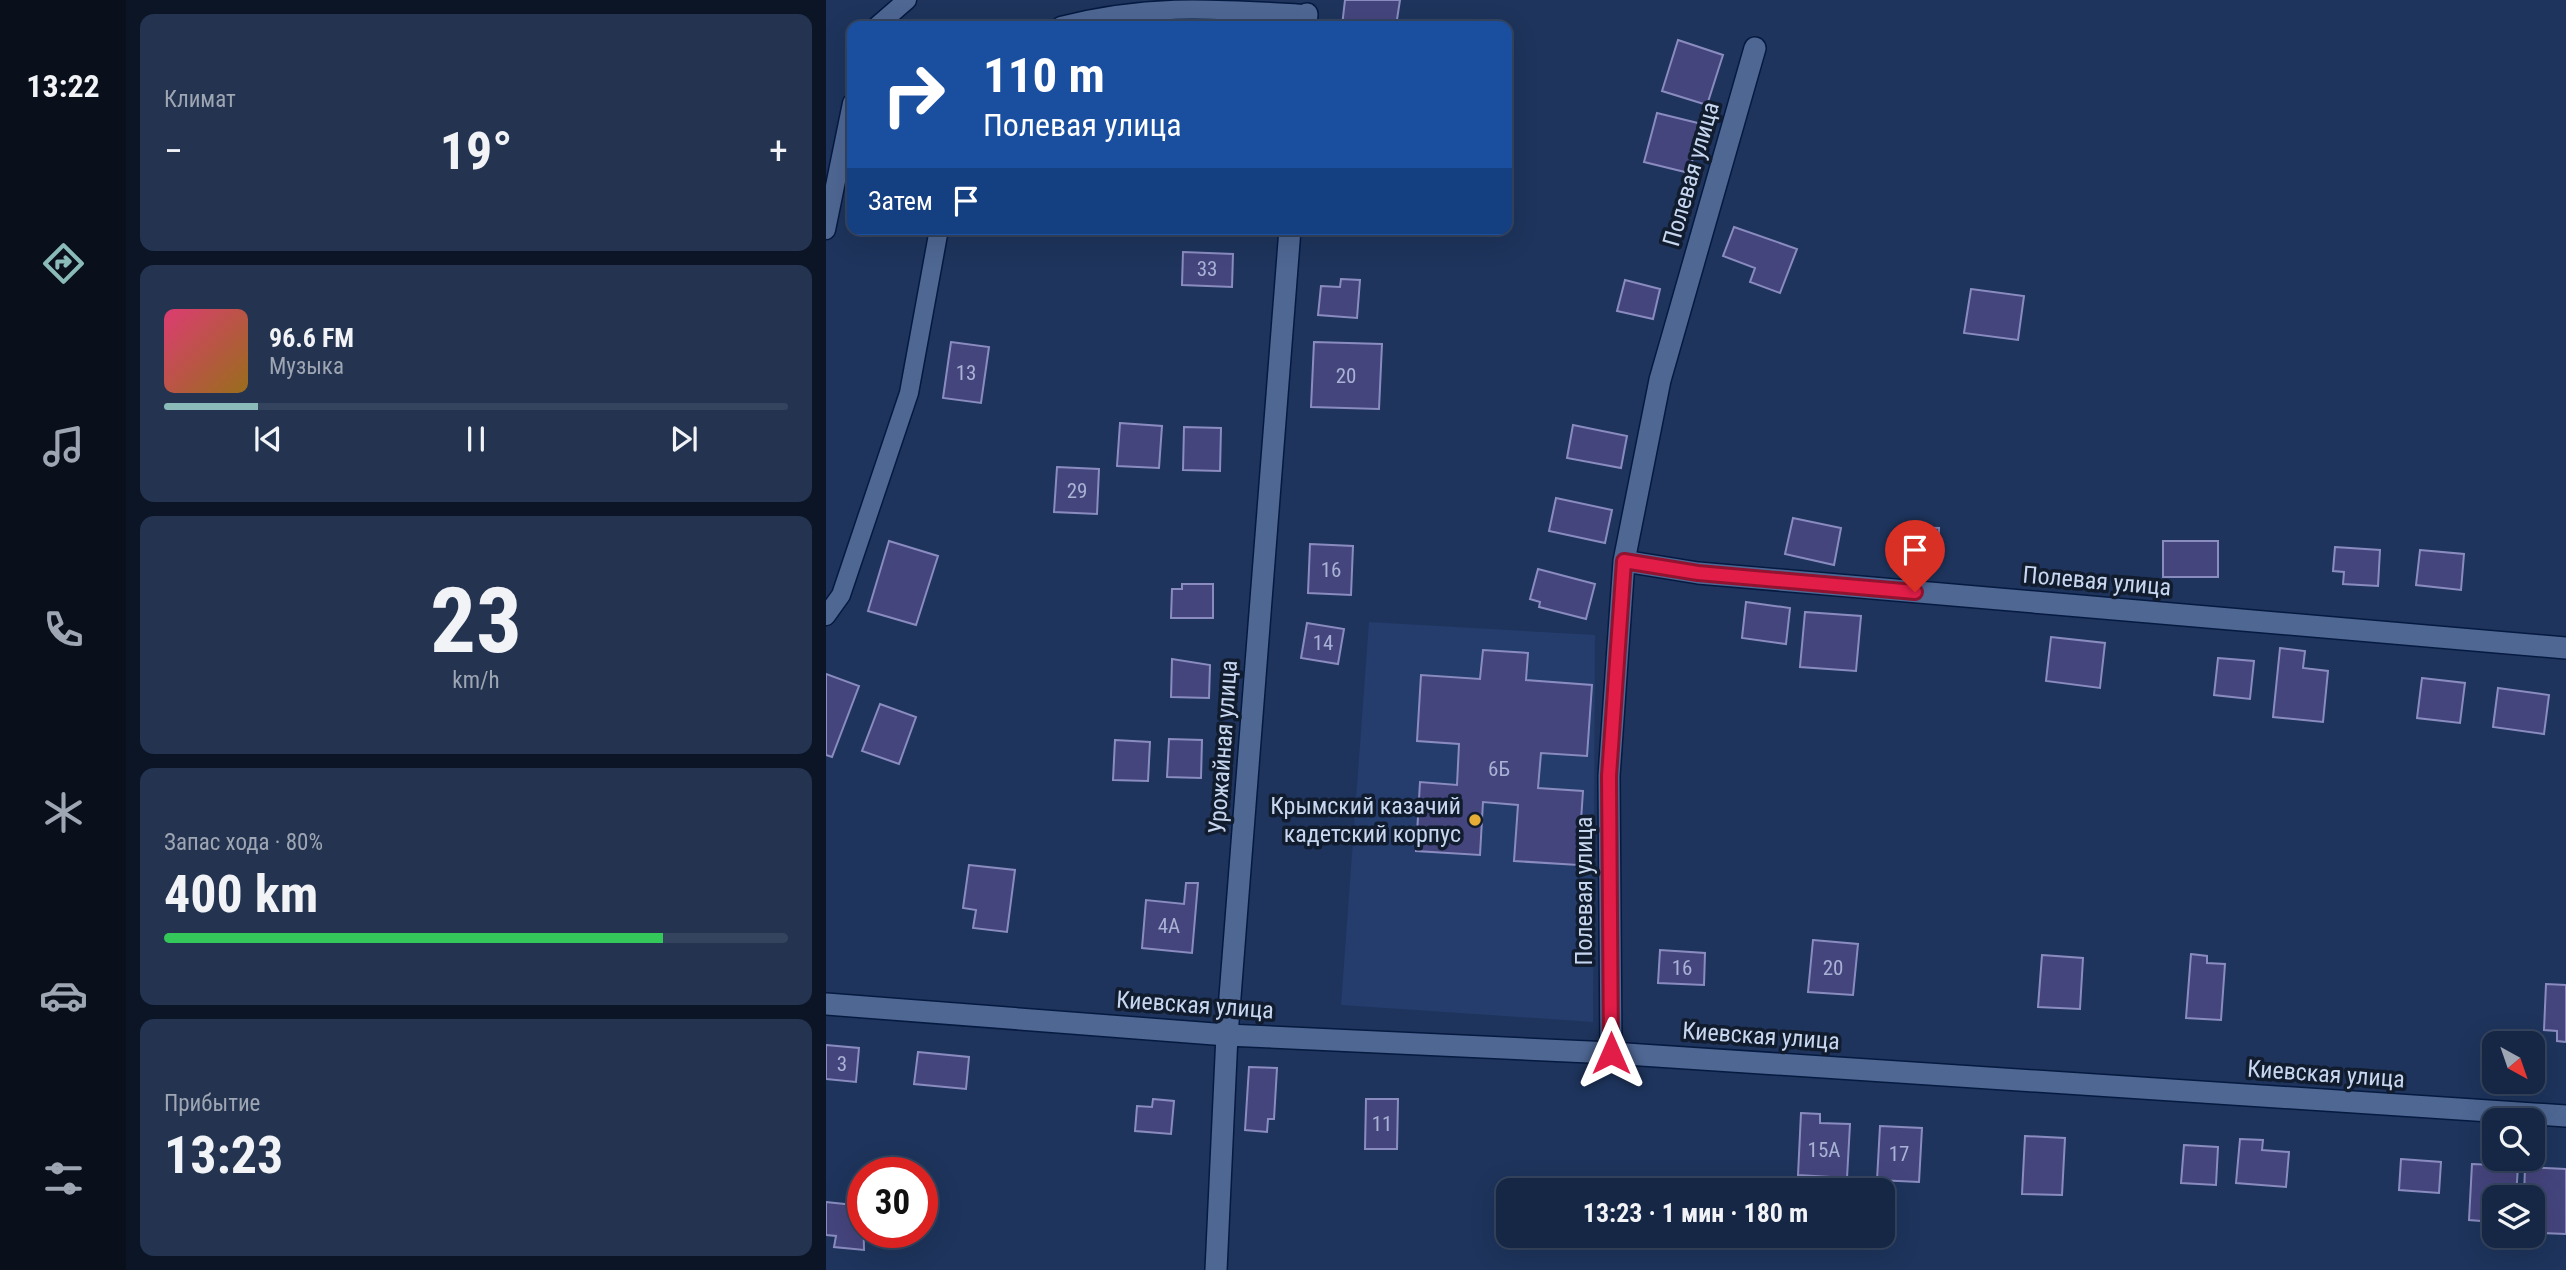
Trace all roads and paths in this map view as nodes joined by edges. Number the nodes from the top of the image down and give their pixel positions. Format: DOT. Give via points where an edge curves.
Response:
graph roads {
  1 [pos="906,0"];
  2 [pos="1307,20"];
  3 [pos="883,21"];
  4 [pos="1080,21"];
  5 [pos="1755,48"];
  6 [pos="847,127"];
  7 [pos="826,230"];
  8 [pos="938,235"];
  9 [pos="1290,235"];
  10 [pos="1624,561"];
  11 [pos="826,616"];
  12 [pos="2566,648"];
  13 [pos="826,1004"];
  14 [pos="1227,1035"];
  15 [pos="1611,1053"];
  16 [pos="2566,1116"];
  17 [pos="1216,1270"];
  1 -- 3 [label="lane"];
  2 -- 4 [label="lane" via="1183,8 1111,13"];
  5 -- 10 [label="street, Полевая улица" via="1660,380"];
  6 -- 7 [label="lane"];
  8 -- 11 [label="lane" via="909,393 841,595"];
  9 -- 14 [label="street, Урожайная улица"];
  10 -- 12 [label="street, Полевая улица" via="1698,573"];
  10 -- 15 [label="street, Полевая улица" via="1609,776"];
  13 -- 14 [label="street, Киевская улица"];
  14 -- 15 [label="street, Киевская улица"];
  14 -- 17 [label="street, Урожайная улица"];
  15 -- 16 [label="street, Киевская улица"];
}
